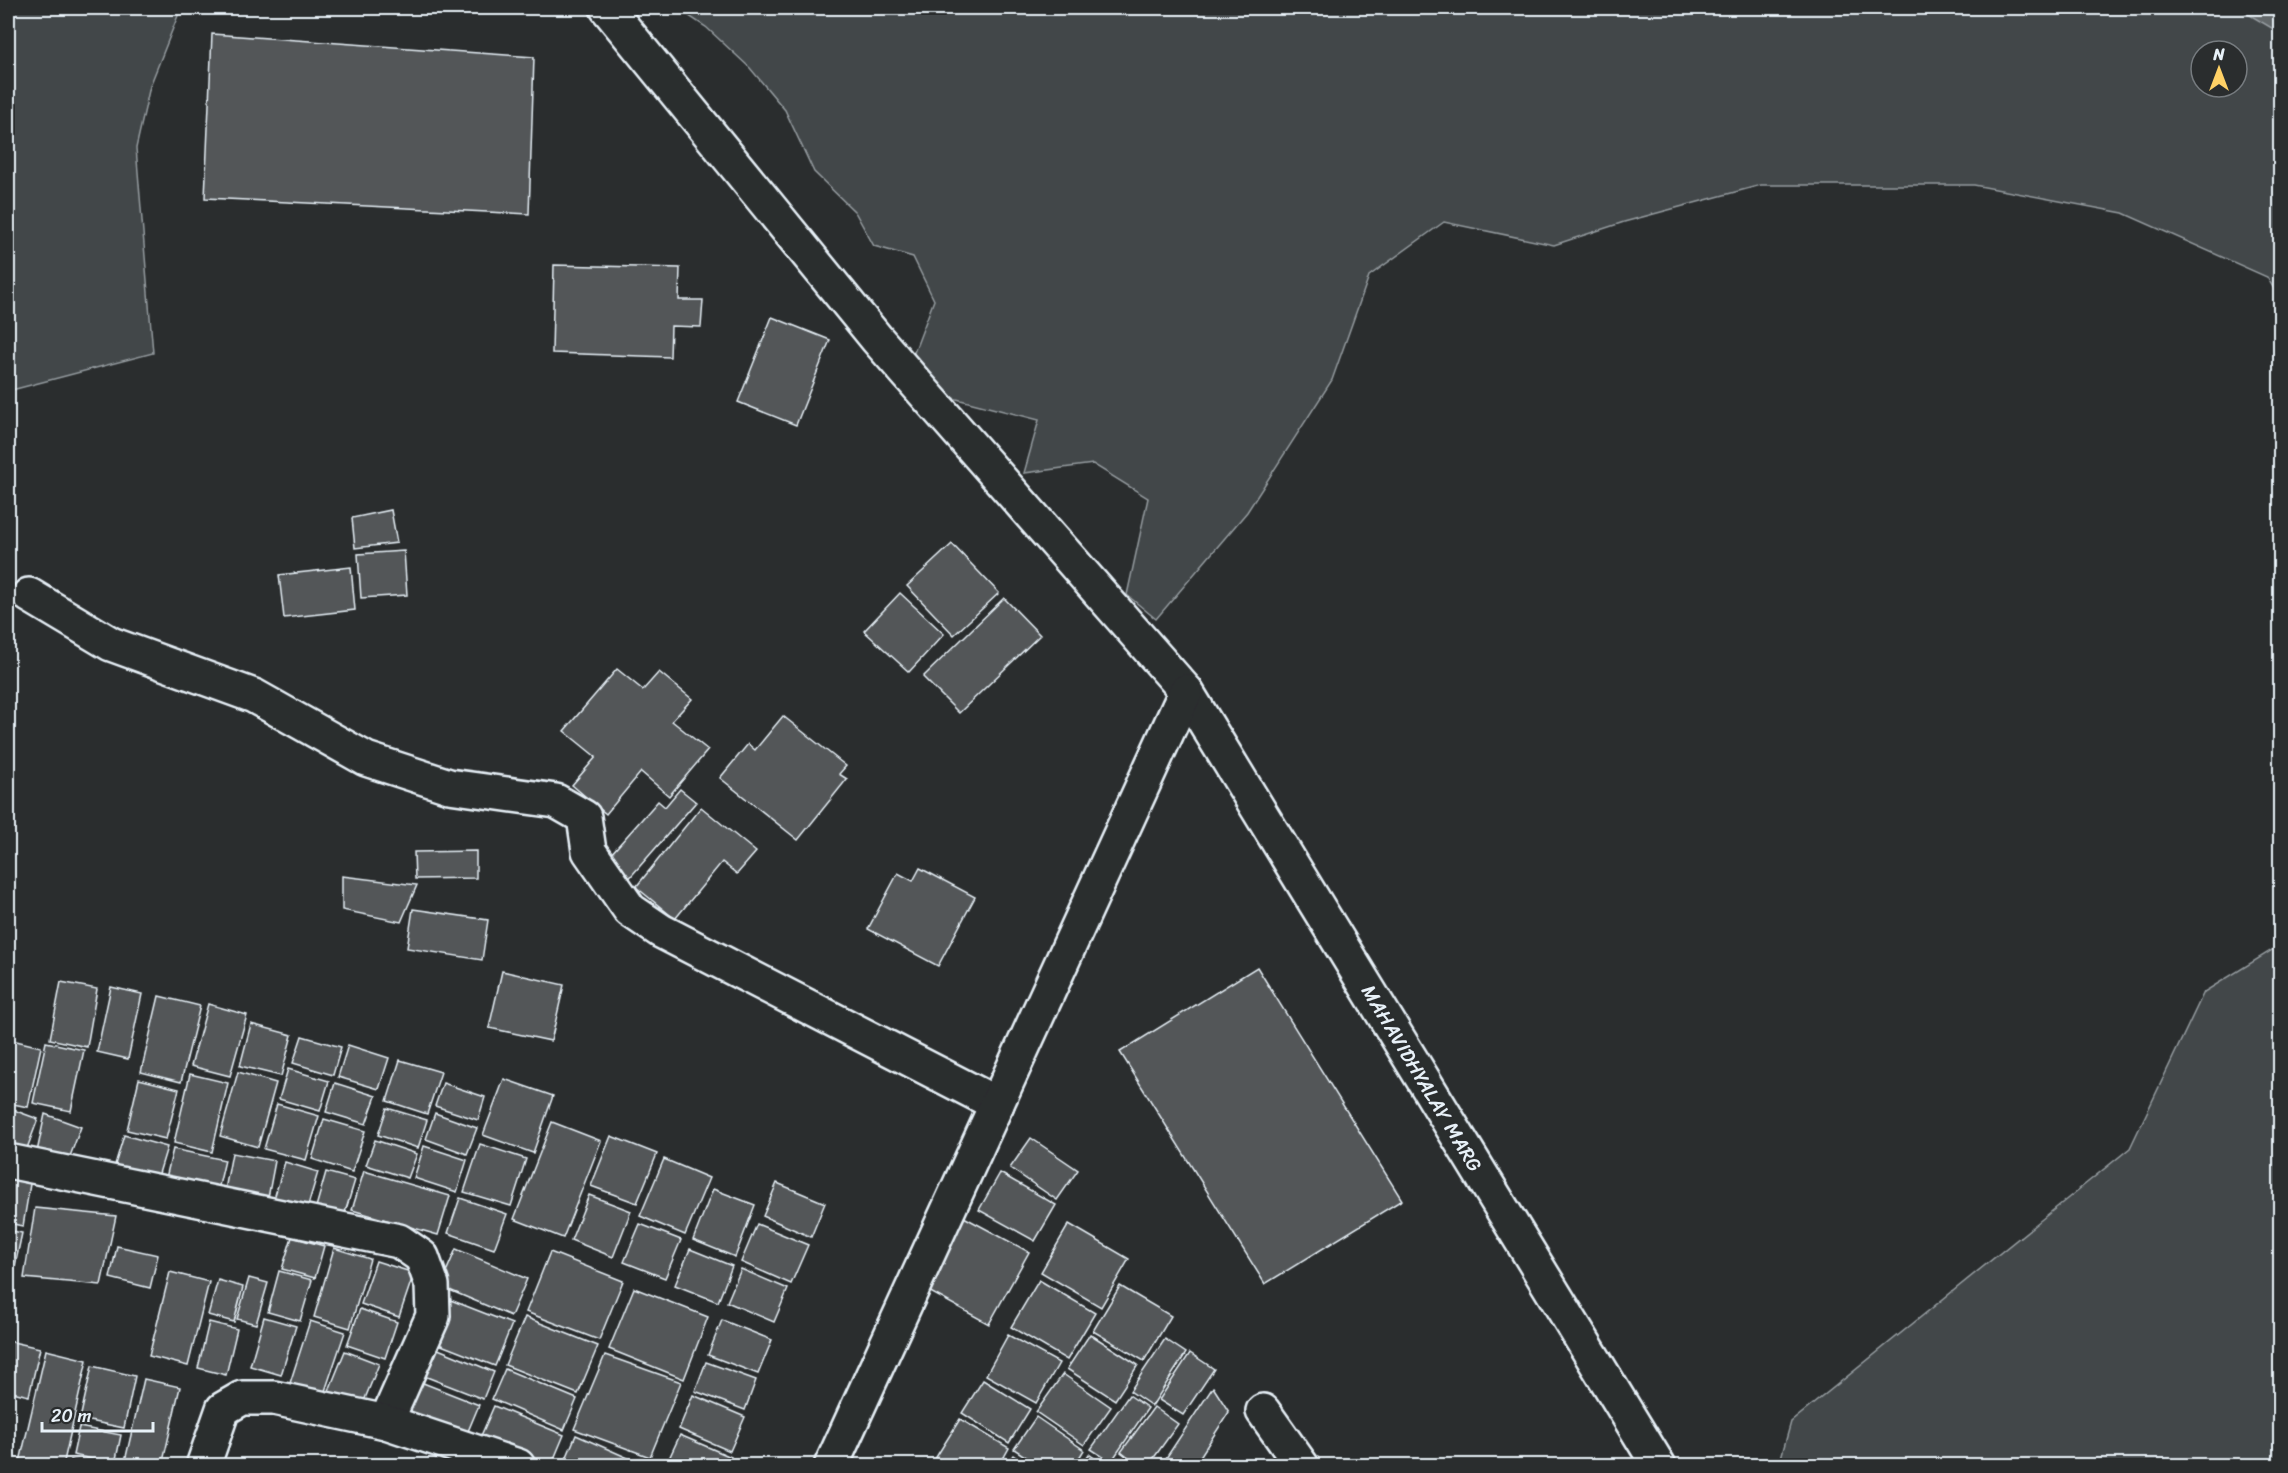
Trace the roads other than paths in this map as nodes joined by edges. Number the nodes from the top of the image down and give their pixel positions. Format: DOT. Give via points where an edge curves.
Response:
graph roads {
  1 [pos="607,8"];
  2 [pos="29,595"];
  3 [pos="1186,691"];
  4 [pos="997,1104"];
  5 [pos="8,1161"];
  6 [pos="1263,1411"];
  7 [pos="386,1422"];
  8 [pos="203,1466"];
  9 [pos="518,1466"];
  10 [pos="831,1466"];
  11 [pos="1302,1466"];
  12 [pos="1659,1466"];
  1 -- 3 [label="street, MAHAVIDHYALAY MARG" via="877,339"];
  2 -- 4 [label="street" via="111,644 254,696 366,759 449,786 555,801 584,817 589,851 630,910 661,931"];
  3 -- 4 [label="street"];
  3 -- 12 [label="street, MAHAVIDHYALAY MARG"];
  4 -- 10 [label="street"];
  5 -- 7 [label="street" via="399,1242 422,1257 432,1285 433,1317"];
  6 -- 11 [label="street"];
  7 -- 8 [label="street" via="274,1398 242,1398 223,1409"];
  7 -- 9 [label="street"];
}
